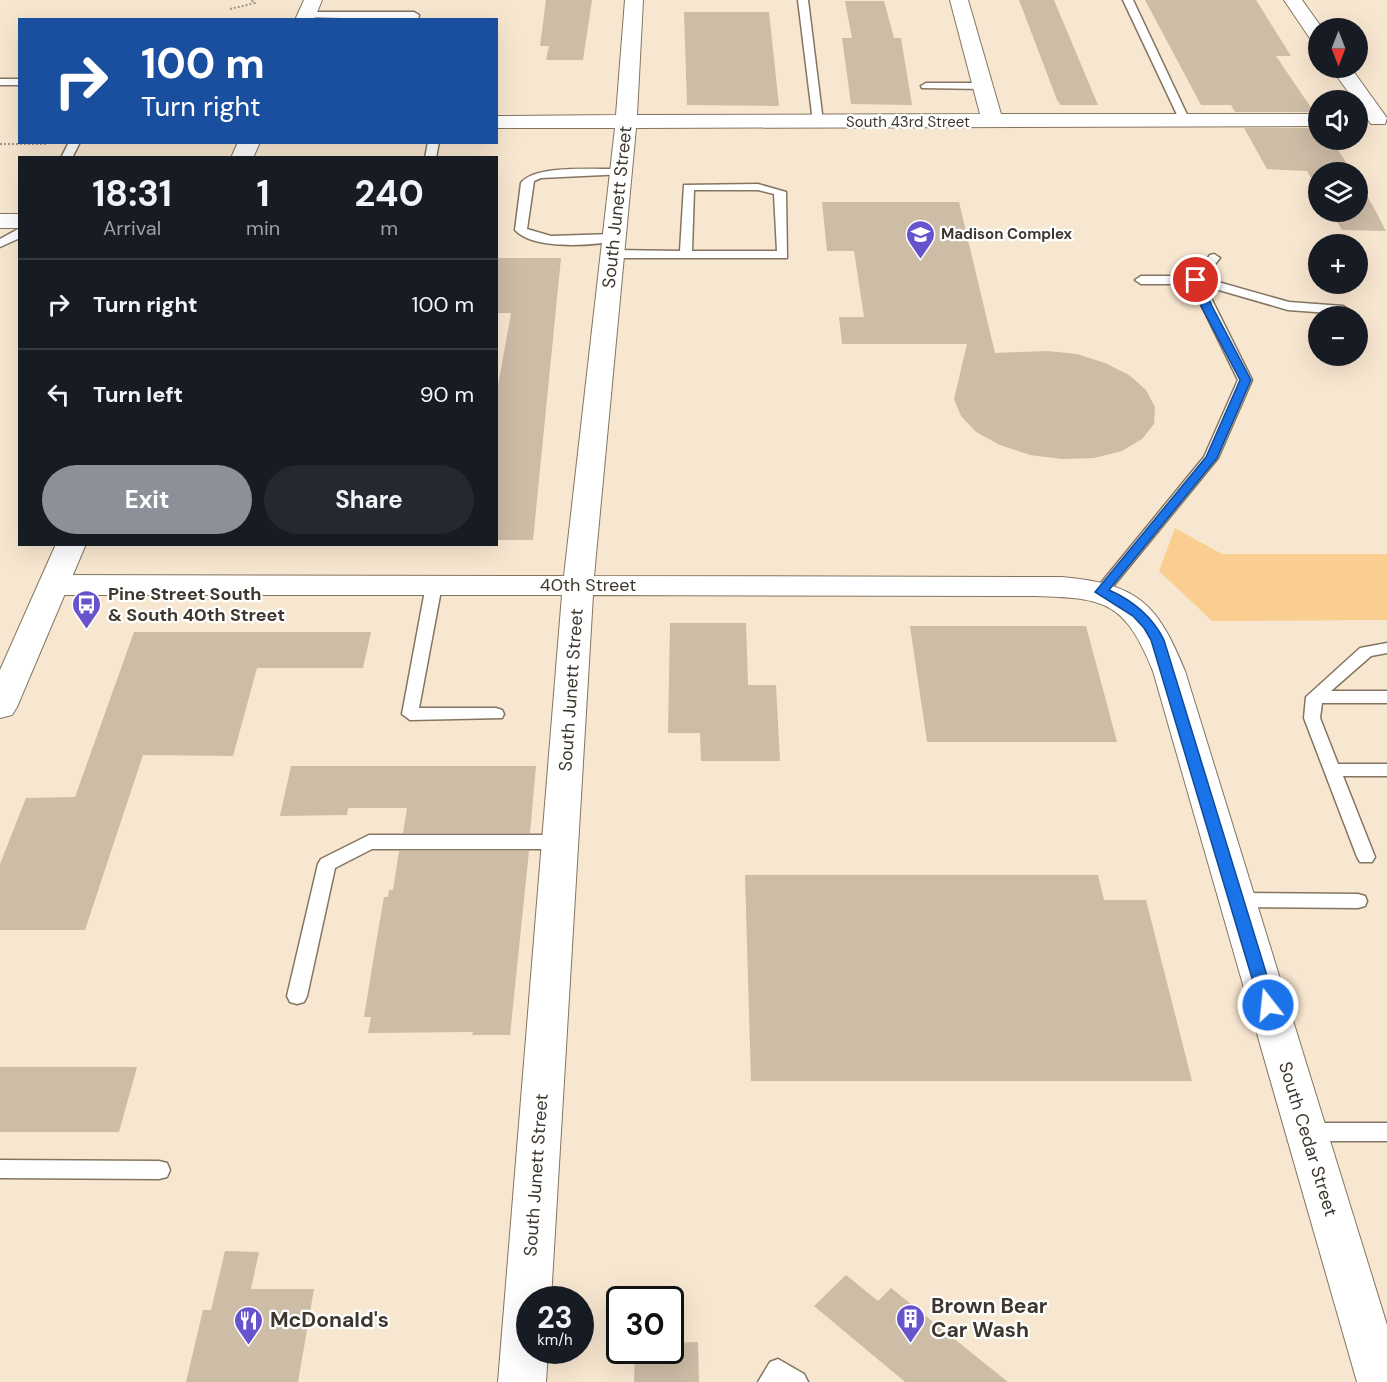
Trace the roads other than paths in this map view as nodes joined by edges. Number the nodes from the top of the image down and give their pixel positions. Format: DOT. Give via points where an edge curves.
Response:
graph roads {
  1 [pos="634,0"];
  2 [pos="803,0"];
  3 [pos="959,0"];
  4 [pos="1128,0"];
  5 [pos="1293,0"];
  6 [pos="308,11"];
  7 [pos="413,18"];
  8 [pos="1308,22"];
  9 [pos="1347,78"];
  10 [pos="0,82"];
  11 [pos="18,82"];
  12 [pos="926,86"];
  13 [pos="982,86"];
  14 [pos="1308,120"];
  15 [pos="1374,120"];
  16 [pos="1185,121"];
  17 [pos="498,122"];
  18 [pos="626,122"];
  19 [pos="818,122"];
  20 [pos="992,122"];
  21 [pos="621,172"];
  22 [pos="0,221"];
  23 [pos="18,221"];
  24 [pos="18,233"];
  25 [pos="0,243"];
  26 [pos="613,246"];
  27 [pos="686,254"];
  28 [pos="1214,258"];
  29 [pos="1141,280"];
  30 [pos="1196,280"];
  31 [pos="1308,307"];
  32 [pos="70,546"];
  33 [pos="53,585"];
  34 [pos="434,585"];
  35 [pos="578,585"];
  36 [pos="1111,596"];
  37 [pos="1387,648"];
  38 [pos="1314,697"];
  39 [pos="1387,697"];
  40 [pos="0,707"];
  41 [pos="496,714"];
  42 [pos="1332,770"];
  43 [pos="1387,770"];
  44 [pos="560,842"];
  45 [pos="1366,856"];
  46 [pos="1237,900"];
  47 [pos="1358,901"];
  48 [pos="297,996"];
  49 [pos="1306,1132"];
  50 [pos="1387,1132"];
  51 [pos="0,1169"];
  52 [pos="159,1170"];
  53 [pos="522,1382"];
  54 [pos="770,1382"];
  55 [pos="796,1382"];
  56 [pos="1381,1382"];
  1 -- 18 [label="street, South Junett Street"];
  2 -- 19 [label="lane"];
  3 -- 13 [label="street"];
  4 -- 16 [label="lane"];
  5 -- 8 [label="street"];
  6 -- 7 [label="lane" via="414,15"];
  9 -- 15 [label="street"];
  10 -- 11 [label="lane"];
  12 -- 13 [label="lane"];
  13 -- 20 [label="street"];
  14 -- 16 [label="street, South 43rd Street"];
  16 -- 20 [label="street, South 43rd Street"];
  17 -- 18 [label="street, South 43rd Street"];
  18 -- 19 [label="street, South 43rd Street"];
  18 -- 21 [label="street, South Junett Street"];
  19 -- 20 [label="street, South 43rd Street"];
  21 -- 26 [label="street, South Junett Street"];
  21 -- 26 [label="lane" via="530,178 521,230 526,237 540,240"];
  22 -- 23 [label="street"];
  24 -- 25 [label="lane"];
  26 -- 27 [label="lane"];
  26 -- 35 [label="street, South Junett Street"];
  27 -- 27 [label="lane" via="783,255 780,192 758,187 688,187"];
  28 -- 30 [label="lane"];
  29 -- 30 [label="lane"];
  30 -- 31 [label="lane" via="1288,306"];
  30 -- 36 [label="lane" via="1245,380 1211,458"];
  32 -- 33 [label="street"];
  33 -- 34 [label="street, 40th Street"];
  33 -- 40 [label="street"];
  34 -- 35 [label="street, 40th Street"];
  34 -- 41 [label="lane" via="410,714"];
  35 -- 36 [label="street, 40th Street" via="1035,586"];
  35 -- 44 [label="street, South Junett Street"];
  36 -- 46 [label="street, South Cedar Street" via="1144,618 1160,647"];
  37 -- 38 [label="lane" via="1366,652"];
  38 -- 39 [label="lane"];
  38 -- 42 [label="lane" via="1312,718"];
  42 -- 43 [label="lane"];
  42 -- 45 [label="lane"];
  44 -- 48 [label="lane" via="369,842 327,864"];
  44 -- 53 [label="street, South Junett Street"];
  46 -- 47 [label="lane"];
  46 -- 49 [label="street, South Cedar Street"];
  49 -- 50 [label="lane"];
  49 -- 56 [label="street, South Cedar Street"];
  51 -- 52 [label="lane"];
  54 -- 55 [label="lane" via="778,1370"];
}
